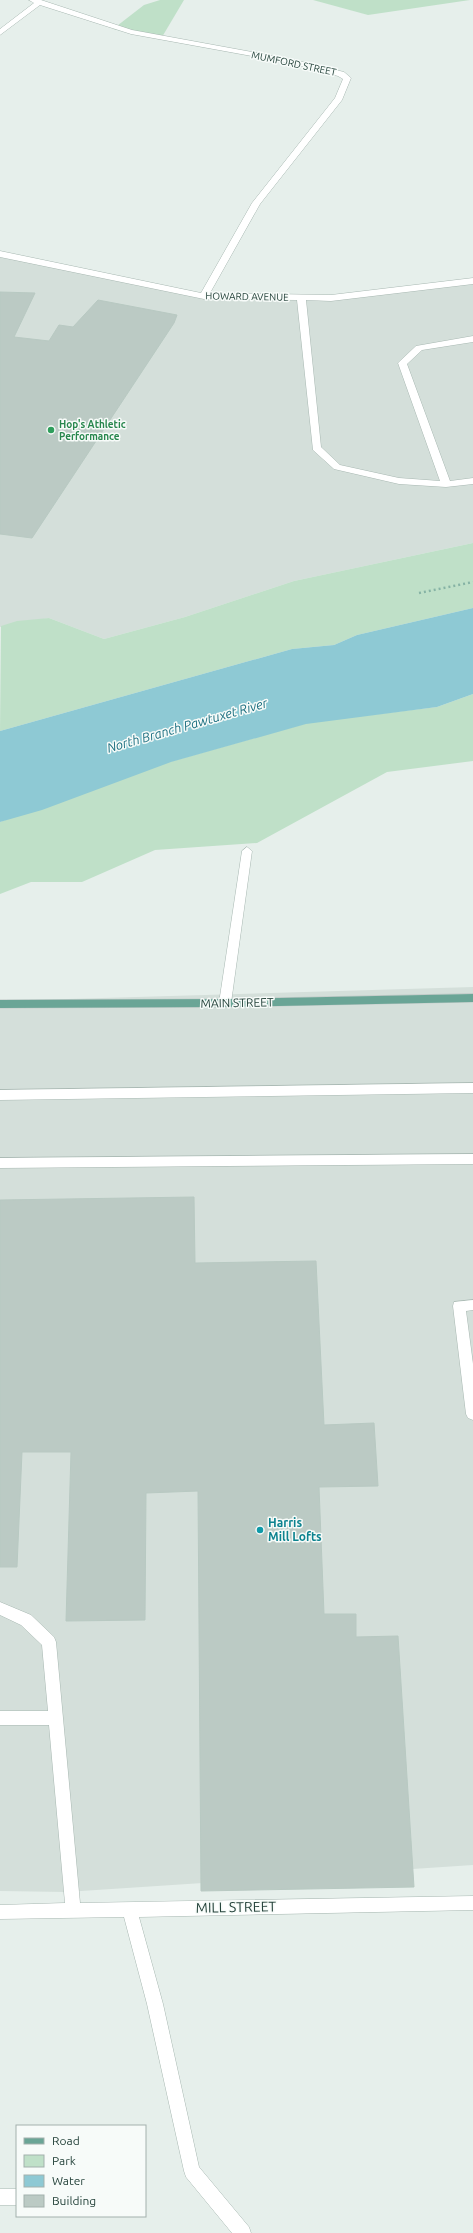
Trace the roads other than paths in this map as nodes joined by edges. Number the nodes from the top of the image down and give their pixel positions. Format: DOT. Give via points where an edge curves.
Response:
graph roads {
  1 [pos="36,2"];
  2 [pos="0,33"];
  3 [pos="0,254"];
  4 [pos="473,281"];
  5 [pos="204,296"];
  6 [pos="300,297"];
  7 [pos="473,339"];
  8 [pos="473,481"];
  9 [pos="446,484"];
  10 [pos="247,851"];
  11 [pos="473,998"];
  12 [pos="225,1003"];
  13 [pos="0,1004"];
  14 [pos="473,1088"];
  15 [pos="0,1095"];
  16 [pos="473,1159"];
  17 [pos="0,1163"];
  18 [pos="473,1306"];
  19 [pos="473,1414"];
  20 [pos="0,1608"];
  21 [pos="0,1718"];
  22 [pos="56,1718"];
  23 [pos="473,1903"];
  24 [pos="130,1910"];
  25 [pos="73,1911"];
  26 [pos="0,1912"];
  27 [pos="0,2197"];
  28 [pos="16,2197"];
  29 [pos="243,2233"];
  1 -- 2 [label="street"];
  1 -- 5 [label="street, MUMFORD STREET" via="131,32 290,61 341,74 347,78 339,98 256,203"];
  3 -- 5 [label="street, HOWARD AVENUE"];
  4 -- 6 [label="street, HOWARD AVENUE" via="331,298"];
  5 -- 6 [label="street, HOWARD AVENUE"];
  6 -- 9 [label="street" via="316,448 337,467 399,481"];
  7 -- 9 [label="street" via="419,348 402,363"];
  8 -- 9 [label="street"];
  10 -- 12 [label="street"];
  11 -- 12 [label="main road, MAIN STREET"];
  12 -- 13 [label="main road, MAIN STREET"];
  14 -- 15 [label="street"];
  16 -- 17 [label="street"];
  18 -- 19 [label="street" via="459,1306"];
  20 -- 22 [label="street" via="26,1620 49,1642"];
  21 -- 22 [label="street"];
  22 -- 25 [label="street"];
  23 -- 24 [label="street, MILL STREET"];
  24 -- 25 [label="street, MILL STREET"];
  24 -- 29 [label="street" via="192,2171"];
  25 -- 26 [label="street, MILL STREET"];
  27 -- 28 [label="street"];
}
